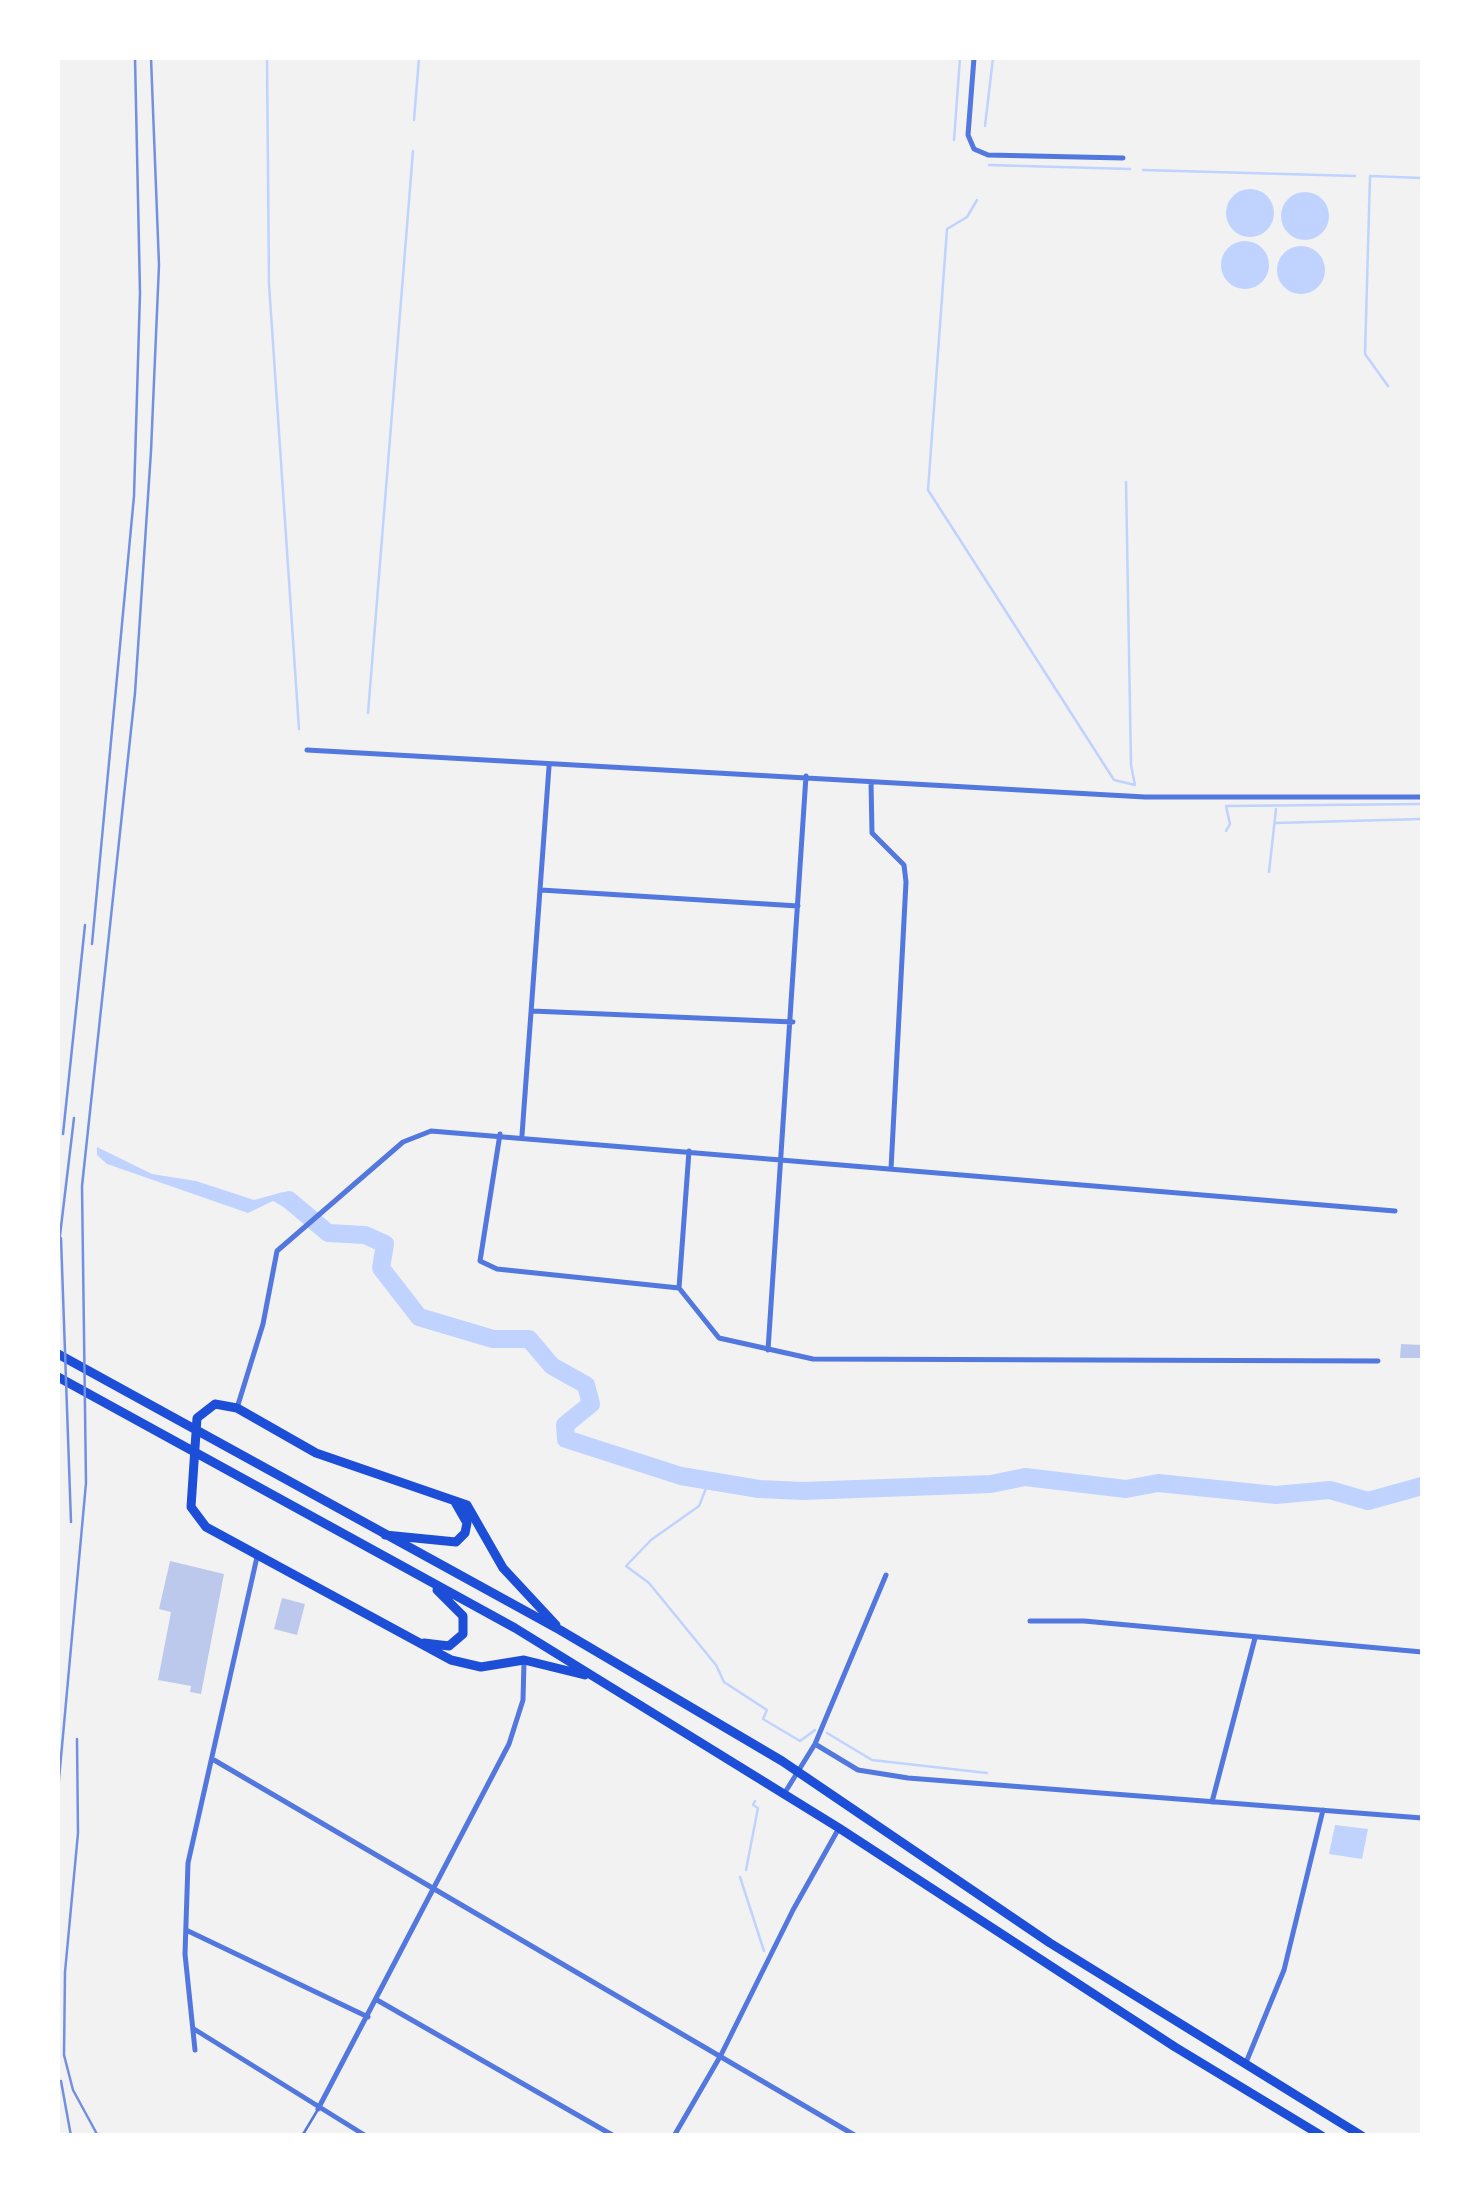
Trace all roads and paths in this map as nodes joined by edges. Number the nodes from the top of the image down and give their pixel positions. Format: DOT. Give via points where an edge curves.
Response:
graph roads {
  1 [pos="974,58"];
  2 [pos="1123,158"];
  3 [pos="306,750"];
  4 [pos="549,766"];
  5 [pos="806,776"];
  6 [pos="871,781"];
  7 [pos="1422,798"];
  8 [pos="542,890"];
  9 [pos="799,906"];
  10 [pos="532,1010"];
  11 [pos="793,1022"];
  12 [pos="500,1134"];
  13 [pos="522,1136"];
  14 [pos="688,1151"];
  15 [pos="782,1160"];
  16 [pos="891,1169"];
  17 [pos="1394,1212"];
  18 [pos="679,1288"];
  19 [pos="768,1350"];
  20 [pos="58,1354"];
  21 [pos="1378,1360"];
  22 [pos="58,1377"];
  23 [pos="237,1408"];
  24 [pos="453,1499"];
  25 [pos="382,1535"];
  26 [pos="258,1556"];
  27 [pos="886,1575"];
  28 [pos="420,1576"];
  29 [pos="1030,1621"];
  30 [pos="560,1630"];
  31 [pos="1255,1638"];
  32 [pos="417,1642"];
  33 [pos="1422,1652"];
  34 [pos="524,1660"];
  35 [pos="602,1680"];
  36 [pos="816,1744"];
  37 [pos="214,1760"];
  38 [pos="799,1771"];
  39 [pos="784,1794"];
  40 [pos="1212,1802"];
  41 [pos="1322,1810"];
  42 [pos="1422,1818"];
  43 [pos="840,1828"];
  44 [pos="434,1890"];
  45 [pos="185,1930"];
  46 [pos="377,2000"];
  47 [pos="368,2018"];
  48 [pos="193,2028"];
  49 [pos="196,2050"];
  50 [pos="722,2055"];
  51 [pos="1245,2065"];
  52 [pos="318,2110"];
  53 [pos="302,2136"];
  54 [pos="366,2136"];
  55 [pos="614,2136"];
  56 [pos="674,2136"];
  57 [pos="856,2136"];
  58 [pos="1322,2136"];
  59 [pos="1362,2136"];
  1 -- 2 [label="street" via="968,135 974,150 988,156"];
  3 -- 4 [label="street"];
  4 -- 5 [label="street"];
  4 -- 8 [label="street"];
  5 -- 6 [label="street"];
  5 -- 9 [label="street"];
  6 -- 7 [label="street" via="1145,797"];
  6 -- 16 [label="street" via="872,832 904,865 906,882"];
  8 -- 9 [label="street"];
  8 -- 10 [label="street"];
  9 -- 11 [label="street"];
  10 -- 11 [label="street"];
  10 -- 13 [label="street"];
  11 -- 15 [label="street"];
  12 -- 13 [label="street"];
  12 -- 18 [label="street" via="480,1261 497,1269"];
  12 -- 23 [label="street" via="416,1135 277,1251"];
  13 -- 14 [label="street"];
  14 -- 15 [label="street"];
  14 -- 18 [label="street"];
  15 -- 16 [label="street"];
  15 -- 19 [label="street"];
  16 -- 17 [label="street"];
  18 -- 19 [label="street" via="719,1338"];
  19 -- 21 [label="street" via="813,1359"];
  20 -- 25 [label="main road"];
  22 -- 28 [label="main road"];
  23 -- 24 [label="main road" via="316,1454"];
  23 -- 26 [label="main road" via="214,1404 197,1418 191,1507 206,1527"];
  24 -- 25 [label="main road" via="466,1523 456,1542"];
  24 -- 30 [label="main road" via="477,1516 503,1568"];
  25 -- 30 [label="main road"];
  26 -- 32 [label="main road"];
  26 -- 37 [label="street"];
  27 -- 36 [label="street"];
  28 -- 32 [label="main road" via="457,1606 464,1624 449,1646"];
  28 -- 35 [label="main road"];
  29 -- 31 [label="street"];
  30 -- 38 [label="main road"];
  31 -- 33 [label="street"];
  31 -- 40 [label="street"];
  32 -- 34 [label="main road" via="464,1665"];
  34 -- 35 [label="main road"];
  34 -- 44 [label="street" via="519,1718"];
  35 -- 39 [label="main road"];
  36 -- 38 [label="street"];
  36 -- 40 [label="street" via="858,1770 908,1778"];
  37 -- 44 [label="street"];
  37 -- 45 [label="street" via="188,1863"];
  38 -- 39 [label="street"];
  38 -- 51 [label="main road" via="1050,1943"];
  39 -- 43 [label="main road"];
  40 -- 41 [label="street"];
  41 -- 42 [label="street"];
  41 -- 51 [label="street" via="1284,1970"];
  43 -- 50 [label="street"];
  43 -- 58 [label="main road"];
  44 -- 46 [label="street"];
  44 -- 50 [label="street"];
  45 -- 47 [label="street"];
  45 -- 48 [label="street"];
  46 -- 47 [label="street"];
  46 -- 55 [label="street"];
  47 -- 52 [label="street"];
  48 -- 49 [label="street"];
  48 -- 52 [label="street"];
  50 -- 56 [label="street"];
  50 -- 57 [label="street"];
  51 -- 59 [label="main road"];
  52 -- 53 [label="lane"];
  52 -- 54 [label="street"];
}
